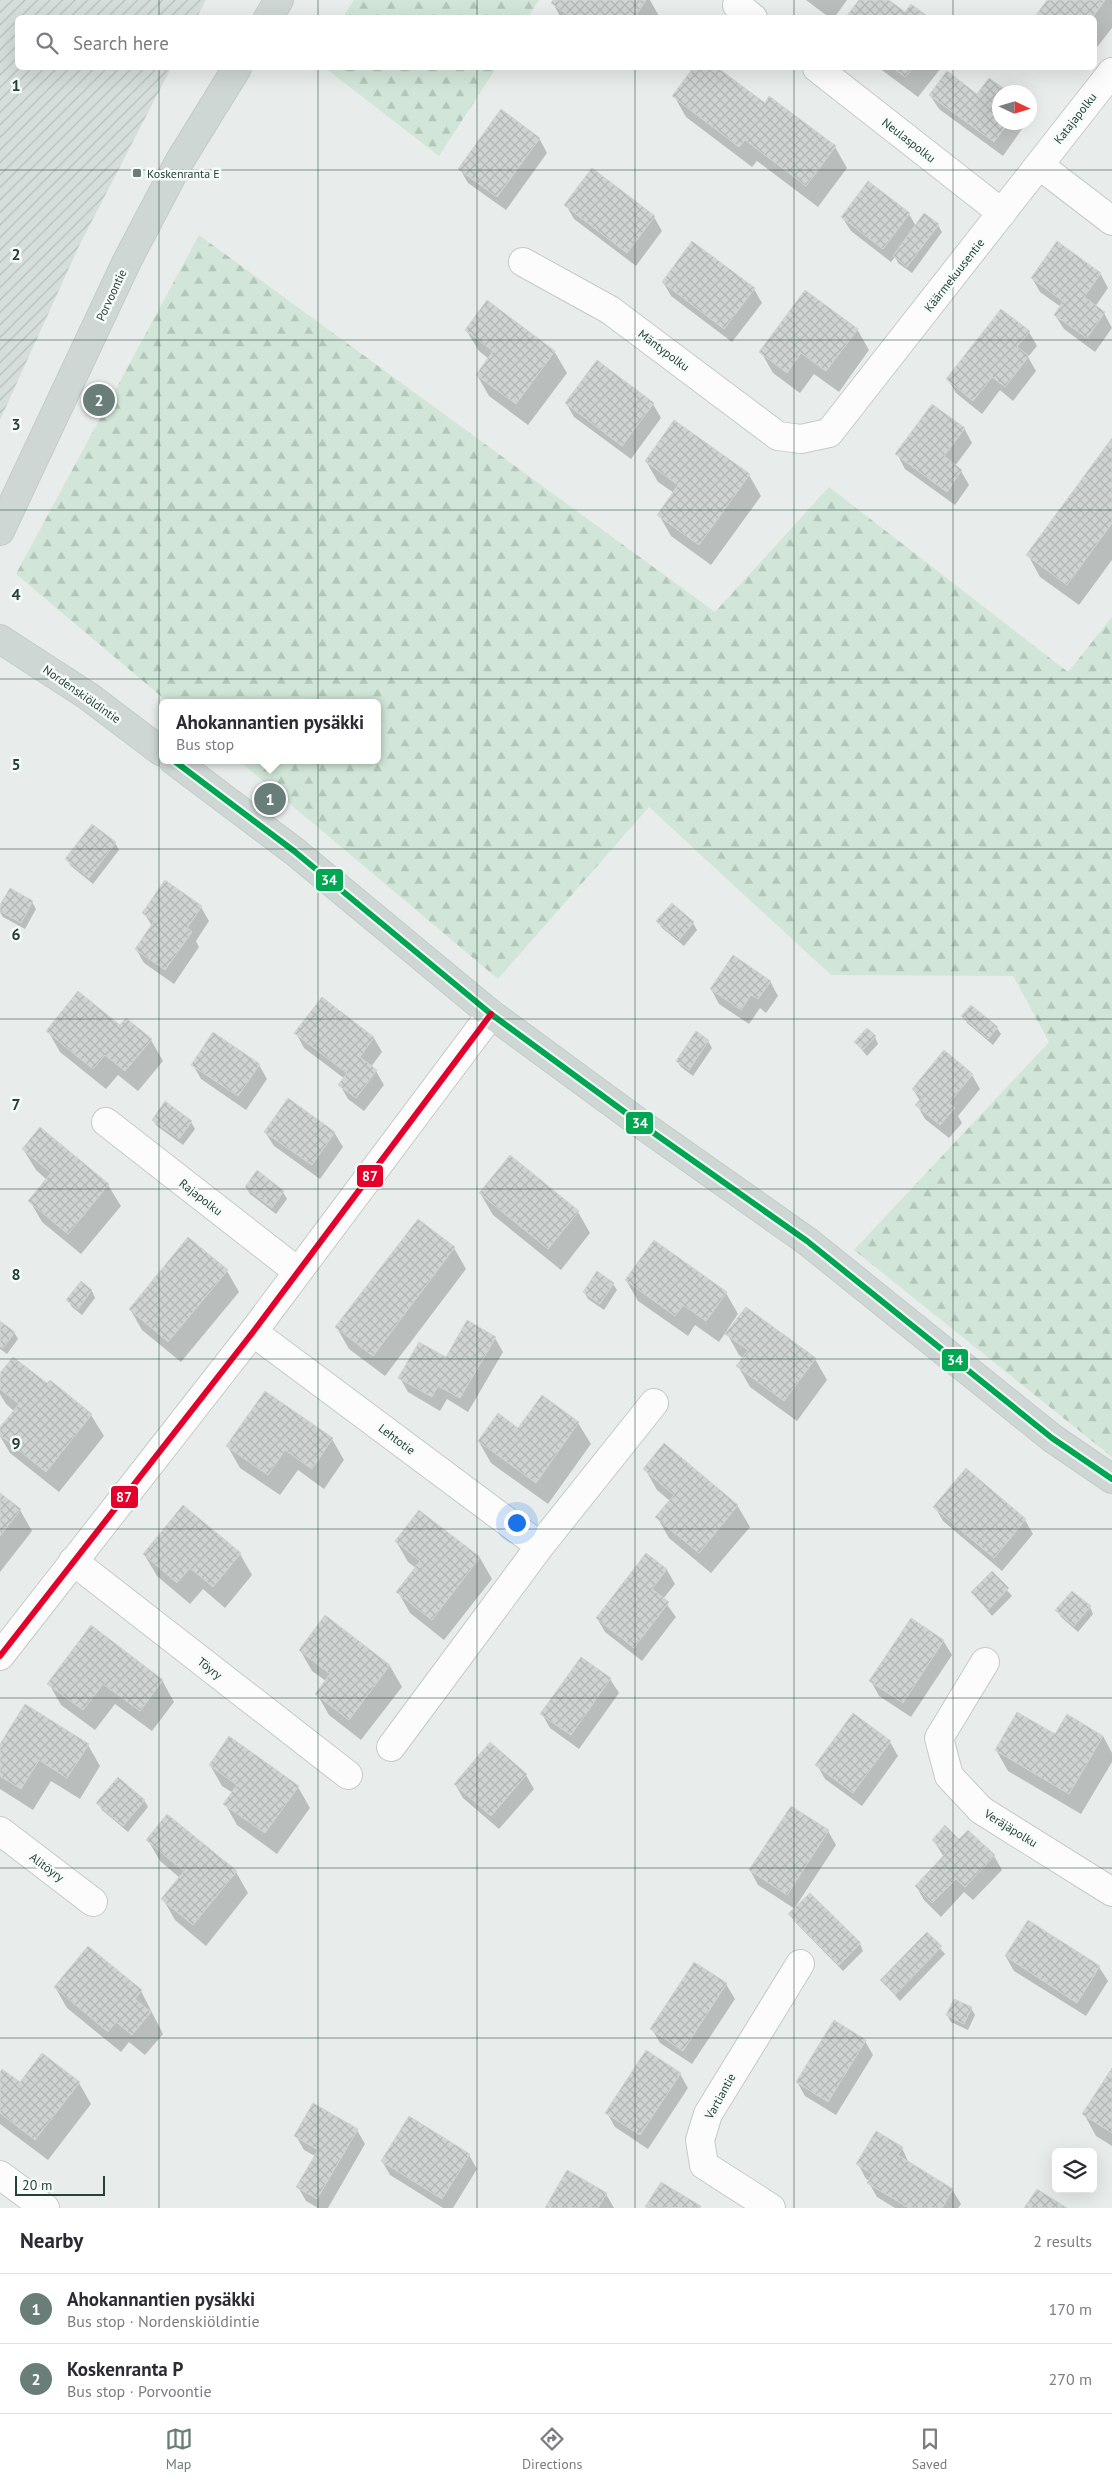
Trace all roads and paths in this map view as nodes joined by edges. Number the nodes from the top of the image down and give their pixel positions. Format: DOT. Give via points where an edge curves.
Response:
graph roads {
  1 [pos="279,0"];
  2 [pos="270,15"];
  3 [pos="237,70"];
  4 [pos="820,70"];
  5 [pos="1112,72"];
  6 [pos="1039,165"];
  7 [pos="1002,213"];
  8 [pos="1112,221"];
  9 [pos="523,262"];
  10 [pos="801,439"];
  11 [pos="0,531"];
  12 [pos="0,639"];
  13 [pos="159,750"];
  14 [pos="178,764"];
  15 [pos="491,1014"];
  16 [pos="106,1122"];
  17 [pos="297,1271"];
  18 [pos="253,1332"];
  19 [pos="654,1403"];
  20 [pos="1112,1479"];
  21 [pos="540,1546"];
  22 [pos="73,1561"];
  23 [pos="0,1656"];
  24 [pos="985,1662"];
  25 [pos="391,1747"];
  26 [pos="348,1775"];
  27 [pos="0,1831"];
  28 [pos="1112,1892"];
  29 [pos="93,1902"];
  30 [pos="800,1964"];
  31 [pos="0,2175"];
  32 [pos="45,2208"];
  33 [pos="772,2208"];
  1 -- 2 [label="main road"];
  3 -- 11 [label="main road, Porvoontie" via="179,162 127,261"];
  4 -- 7 [label="street, Neulaspolku"];
  5 -- 6 [label="street, Katajapolku"];
  6 -- 7 [label="street, Käärmekuusentie"];
  6 -- 8 [label="street"];
  7 -- 10 [label="street, Käärmekuusentie" via="829,433"];
  9 -- 10 [label="street, Mäntypolku" via="610,310 778,436"];
  12 -- 13 [label="main road, Nordenskiöldintie" via="88,696"];
  14 -- 15 [label="main road" via="294,852"];
  15 -- 17 [label="street"];
  15 -- 20 [label="main road" via="807,1241 1052,1438"];
  16 -- 17 [label="street, Rajapolku"];
  17 -- 18 [label="street"];
  18 -- 21 [label="street, Lehtotie"];
  18 -- 22 [label="street"];
  19 -- 21 [label="street"];
  21 -- 25 [label="street"];
  22 -- 23 [label="street"];
  22 -- 26 [label="street, Töyry"];
  24 -- 28 [label="street, Veräjäpolku" via="940,1738 949,1776 981,1810"];
  27 -- 29 [label="street, Alitöyry"];
  30 -- 33 [label="street, Vartiantie" via="708,2114 700,2140 704,2166"];
  31 -- 32 [label="street"];
}
